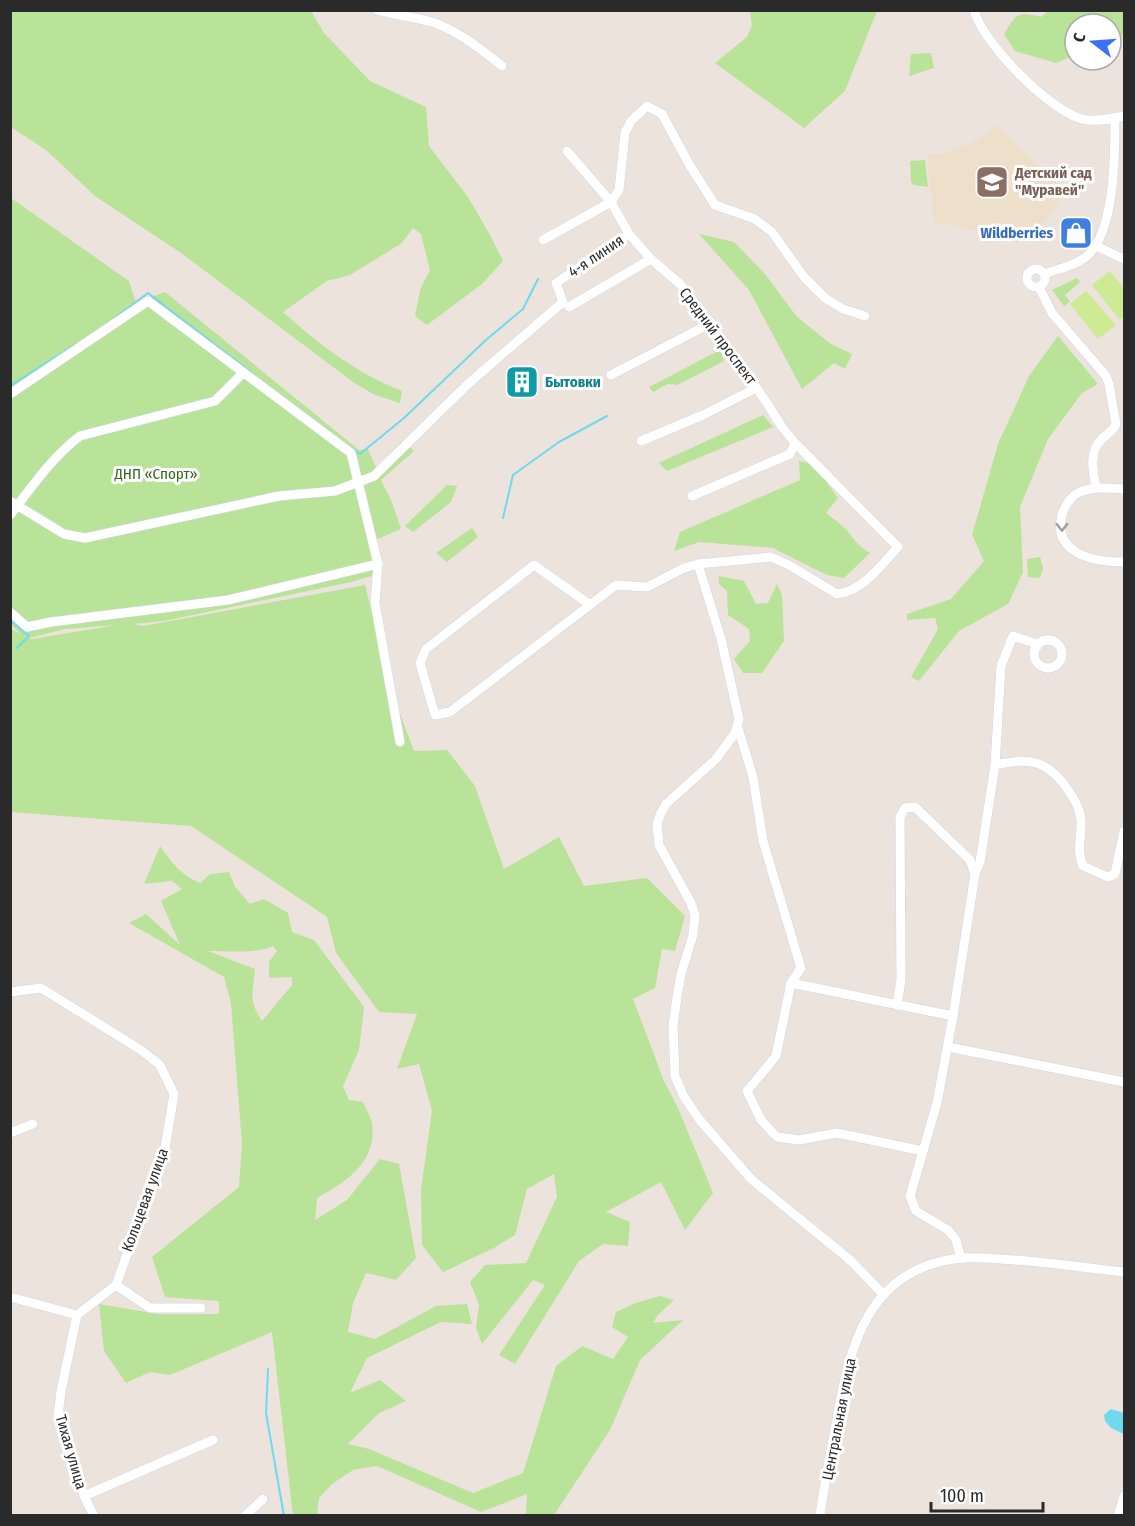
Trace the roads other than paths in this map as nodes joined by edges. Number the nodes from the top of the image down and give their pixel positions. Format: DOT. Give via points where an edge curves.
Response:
graph roads {
  1 [pos="377,10"];
  2 [pos="974,10"];
  3 [pos="502,66"];
  4 [pos="1120,117"];
  5 [pos="567,151"];
  6 [pos="1120,160"];
  7 [pos="610,202"];
  8 [pos="629,234"];
  9 [pos="543,240"];
  10 [pos="1096,246"];
  11 [pos="651,259"];
  12 [pos="1125,259"];
  13 [pos="1045,274"];
  14 [pos="1039,286"];
  15 [pos="569,307"];
  16 [pos="865,316"];
  17 [pos="711,323"];
  18 [pos="243,373"];
  19 [pos="611,375"];
  20 [pos="756,388"];
  21 [pos="10,394"];
  22 [pos="641,441"];
  23 [pos="795,443"];
  24 [pos="357,483"];
  25 [pos="1096,488"];
  26 [pos="1125,489"];
  27 [pos="692,496"];
  28 [pos="14,503"];
  29 [pos="10,515"];
  30 [pos="1125,562"];
  31 [pos="378,564"];
  32 [pos="698,564"];
  33 [pos="589,604"];
  34 [pos="10,612"];
  35 [pos="1037,647"];
  36 [pos="738,728"];
  37 [pos="400,742"];
  38 [pos="995,765"];
  39 [pos="1125,831"];
  40 [pos="975,874"];
  41 [pos="791,983"];
  42 [pos="10,992"];
  43 [pos="897,1005"];
  44 [pos="953,1016"];
  45 [pos="948,1047"];
  46 [pos="1125,1082"];
  47 [pos="33,1124"];
  48 [pos="10,1133"];
  49 [pos="923,1151"];
  50 [pos="961,1258"];
  51 [pos="1125,1272"];
  52 [pos="116,1285"];
  53 [pos="883,1294"];
  54 [pos="10,1297"];
  55 [pos="201,1308"];
  56 [pos="77,1315"];
  57 [pos="213,1440"];
  58 [pos="84,1496"];
  59 [pos="1125,1496"];
  60 [pos="263,1499"];
  61 [pos="94,1515"];
  62 [pos="245,1515"];
  63 [pos="820,1515"];
  64 [pos="1118,1515"];
  1 -- 3 [label="street" via="432,22 480,48"];
  2 -- 4 [label="street" via="987,38 1049,101 1081,119"];
  4 -- 6 [label="street"];
  5 -- 7 [label="street, Средний проспект"];
  6 -- 10 [label="street"];
  7 -- 8 [label="street, Средний проспект"];
  7 -- 9 [label="street"];
  7 -- 16 [label="street" via="620,190 624,133 646,106 662,114 715,205 755,219 772,232 804,277 825,298"];
  8 -- 11 [label="street, Средний проспект"];
  8 -- 24 [label="street, 4-я линия" via="556,283 563,302 469,384 374,476"];
  10 -- 12 [label="street"];
  10 -- 13 [label="street" via="1081,260"];
  11 -- 15 [label="street"];
  11 -- 17 [label="street, Средний проспект" via="680,284"];
  13 -- 14 [label="street" via="1044,283"];
  13 -- 14 [label="street" via="1036,268 1027,275 1031,285"];
  14 -- 25 [label="street" via="1052,313 1101,369 1109,384 1116,424 1093,453"];
  17 -- 19 [label="street"];
  17 -- 20 [label="street, Средний проспект"];
  18 -- 21 [label="street" via="148,301"];
  18 -- 24 [label="street" via="351,453"];
  18 -- 28 [label="street" via="215,401 80,436"];
  20 -- 22 [label="street"];
  20 -- 23 [label="street, Средний проспект"];
  23 -- 27 [label="street" via="790,454"];
  23 -- 32 [label="street, Средний проспект" via="898,547 865,581 837,594 771,557"];
  24 -- 28 [label="street" via="335,491 279,496 85,538 64,534"];
  24 -- 31 [label="street"];
  25 -- 26 [label="street"];
  25 -- 30 [label="street, one-way" via="1072,496 1067,503 1060,525 1063,540 1082,554"];
  28 -- 29 [label="street"];
  31 -- 34 [label="street" via="228,600 27,627"];
  31 -- 37 [label="street" via="375,603"];
  32 -- 33 [label="street" via="647,587 616,585"];
  32 -- 36 [label="street" via="721,639 740,719"];
  33 -- 33 [label="street" via="534,565 426,649 420,663 435,715 450,712"];
  35 -- 38 [label="street" via="1013,636 1001,666"];
  36 -- 41 [label="street" via="753,777 763,841 801,968"];
  36 -- 53 [label="street" via="716,759 666,804 657,824 659,845 695,915 676,998 675,1076 699,1119 751,1179 850,1260"];
  38 -- 39 [label="street" via="1017,760 1045,765 1059,775 1077,803 1081,820 1078,856 1083,866 1108,877 1116,874"];
  38 -- 40 [label="street"];
  40 -- 43 [label="street" via="970,860 939,829 915,807 905,808 900,816 901,980"];
  40 -- 44 [label="street"];
  41 -- 43 [label="street"];
  41 -- 49 [label="street" via="776,1056 747,1091 761,1120 777,1137 799,1140 837,1133"];
  42 -- 52 [label="street, Кольцевая улица" via="41,988 141,1050 160,1065 174,1094 165,1148"];
  43 -- 44 [label="street"];
  44 -- 45 [label="street"];
  45 -- 46 [label="street"];
  45 -- 49 [label="street"];
  47 -- 48 [label="street"];
  49 -- 50 [label="street" via="910,1196 916,1211 948,1230 956,1240"];
  50 -- 51 [label="street, Центральная улица"];
  50 -- 53 [label="street, Центральная улица" via="916,1271"];
  52 -- 55 [label="street" via="150,1308"];
  52 -- 56 [label="street"];
  53 -- 63 [label="street, Центральная улица" via="868,1314 850,1358"];
  54 -- 56 [label="street"];
  56 -- 58 [label="street, Тихая улица" via="58,1416"];
  57 -- 58 [label="street"];
  58 -- 61 [label="street, Тихая улица"];
  59 -- 64 [label="street"];
  60 -- 62 [label="street"];
}
